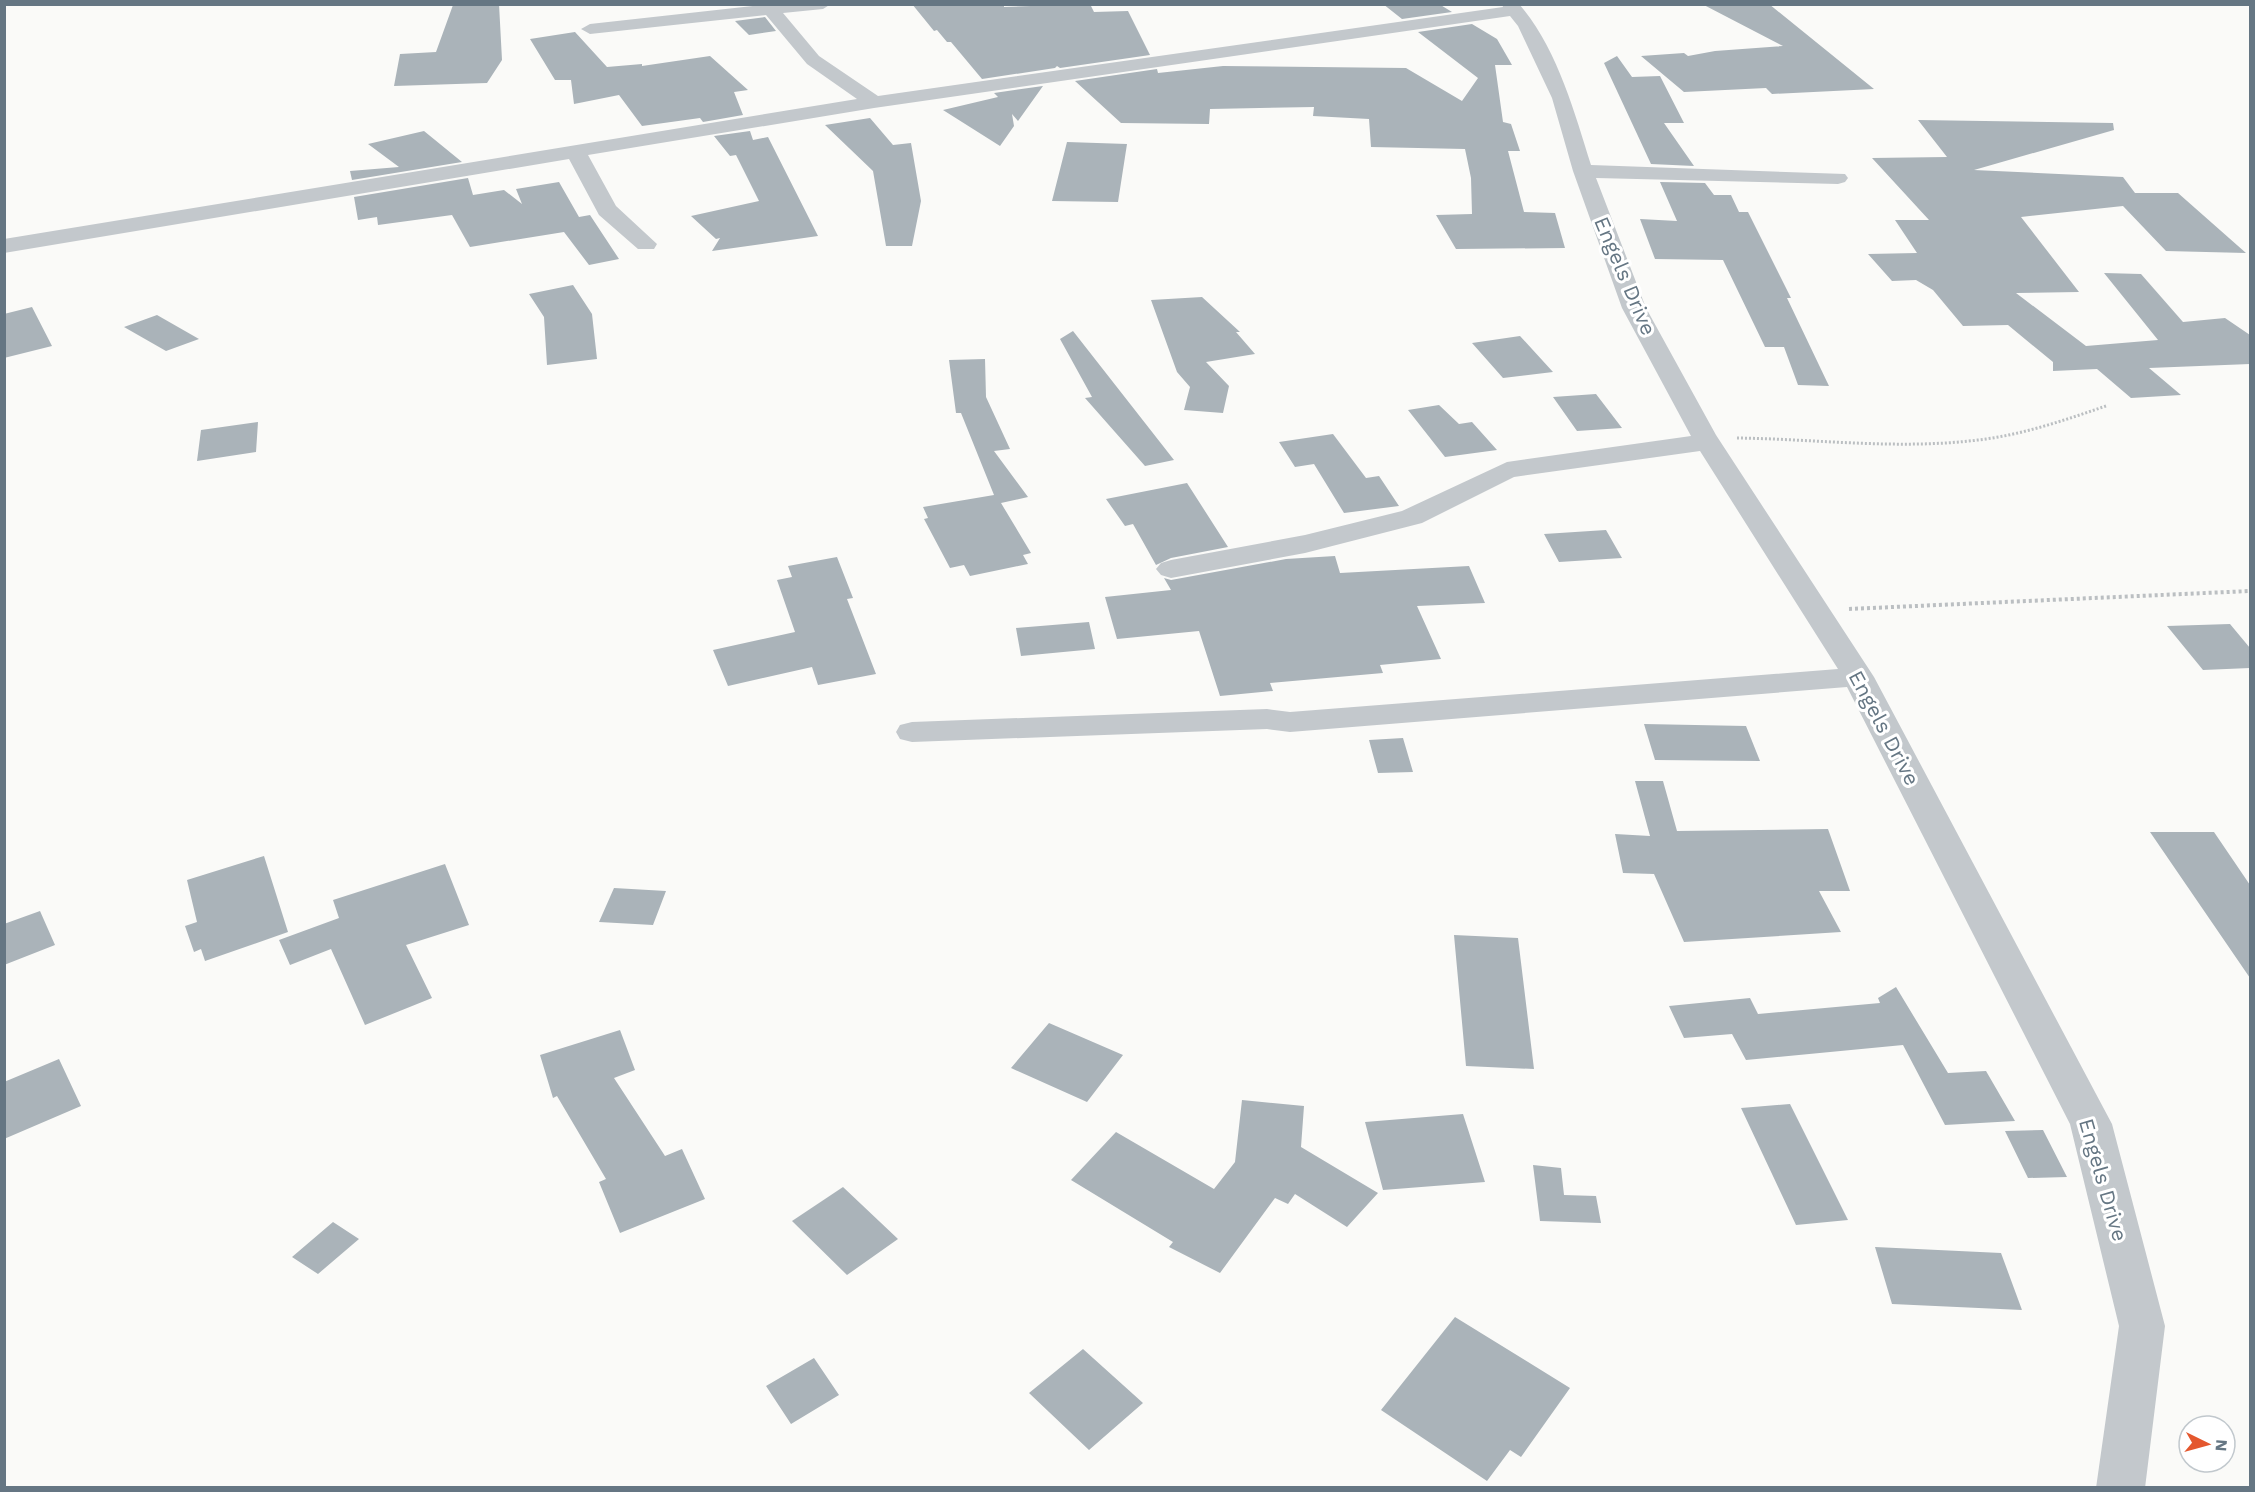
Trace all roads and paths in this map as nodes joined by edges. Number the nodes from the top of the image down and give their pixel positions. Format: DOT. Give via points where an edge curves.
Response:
graph roads {
  1 [pos="823,4"];
  2 [pos="1513,7"];
  3 [pos="772,11"];
  4 [pos="590,29"];
  5 [pos="874,102"];
  6 [pos="575,151"];
  7 [pos="1582,171"];
  8 [pos="1838,178"];
  9 [pos="646,244"];
  10 [pos="4,246"];
  11 [pos="2106,406"];
  12 [pos="1706,438"];
  13 [pos="1171,569"];
  14 [pos="2250,591"];
  15 [pos="1818,610"];
  16 [pos="1858,677"];
  17 [pos="912,732"];
  18 [pos="2120,1488"];
  1 -- 3 [label="street"];
  2 -- 5 [label="street"];
  2 -- 7 [label="street, Engels Drive" via="1526,25 1561,98"];
  3 -- 4 [label="street"];
  3 -- 5 [label="street" via="813,60"];
  5 -- 6 [label="street"];
  6 -- 9 [label="street" via="608,210"];
  6 -- 10 [label="street"];
  7 -- 8 [label="street"];
  7 -- 12 [label="street, Engels Drive" via="1634,308"];
  11 -- 12 [label="path" via="2058,423 1978,440 1875,444"];
  12 -- 13 [label="street" via="1507,470 1412,517 1305,544"];
  12 -- 15 [label="street, Engels Drive"];
  14 -- 15 [label="path"];
  15 -- 16 [label="street, Engels Drive"];
  16 -- 17 [label="street" via="1290,722 1267,718"];
  16 -- 18 [label="street, Engels Drive" via="2091,1124 2142,1326"];
}
